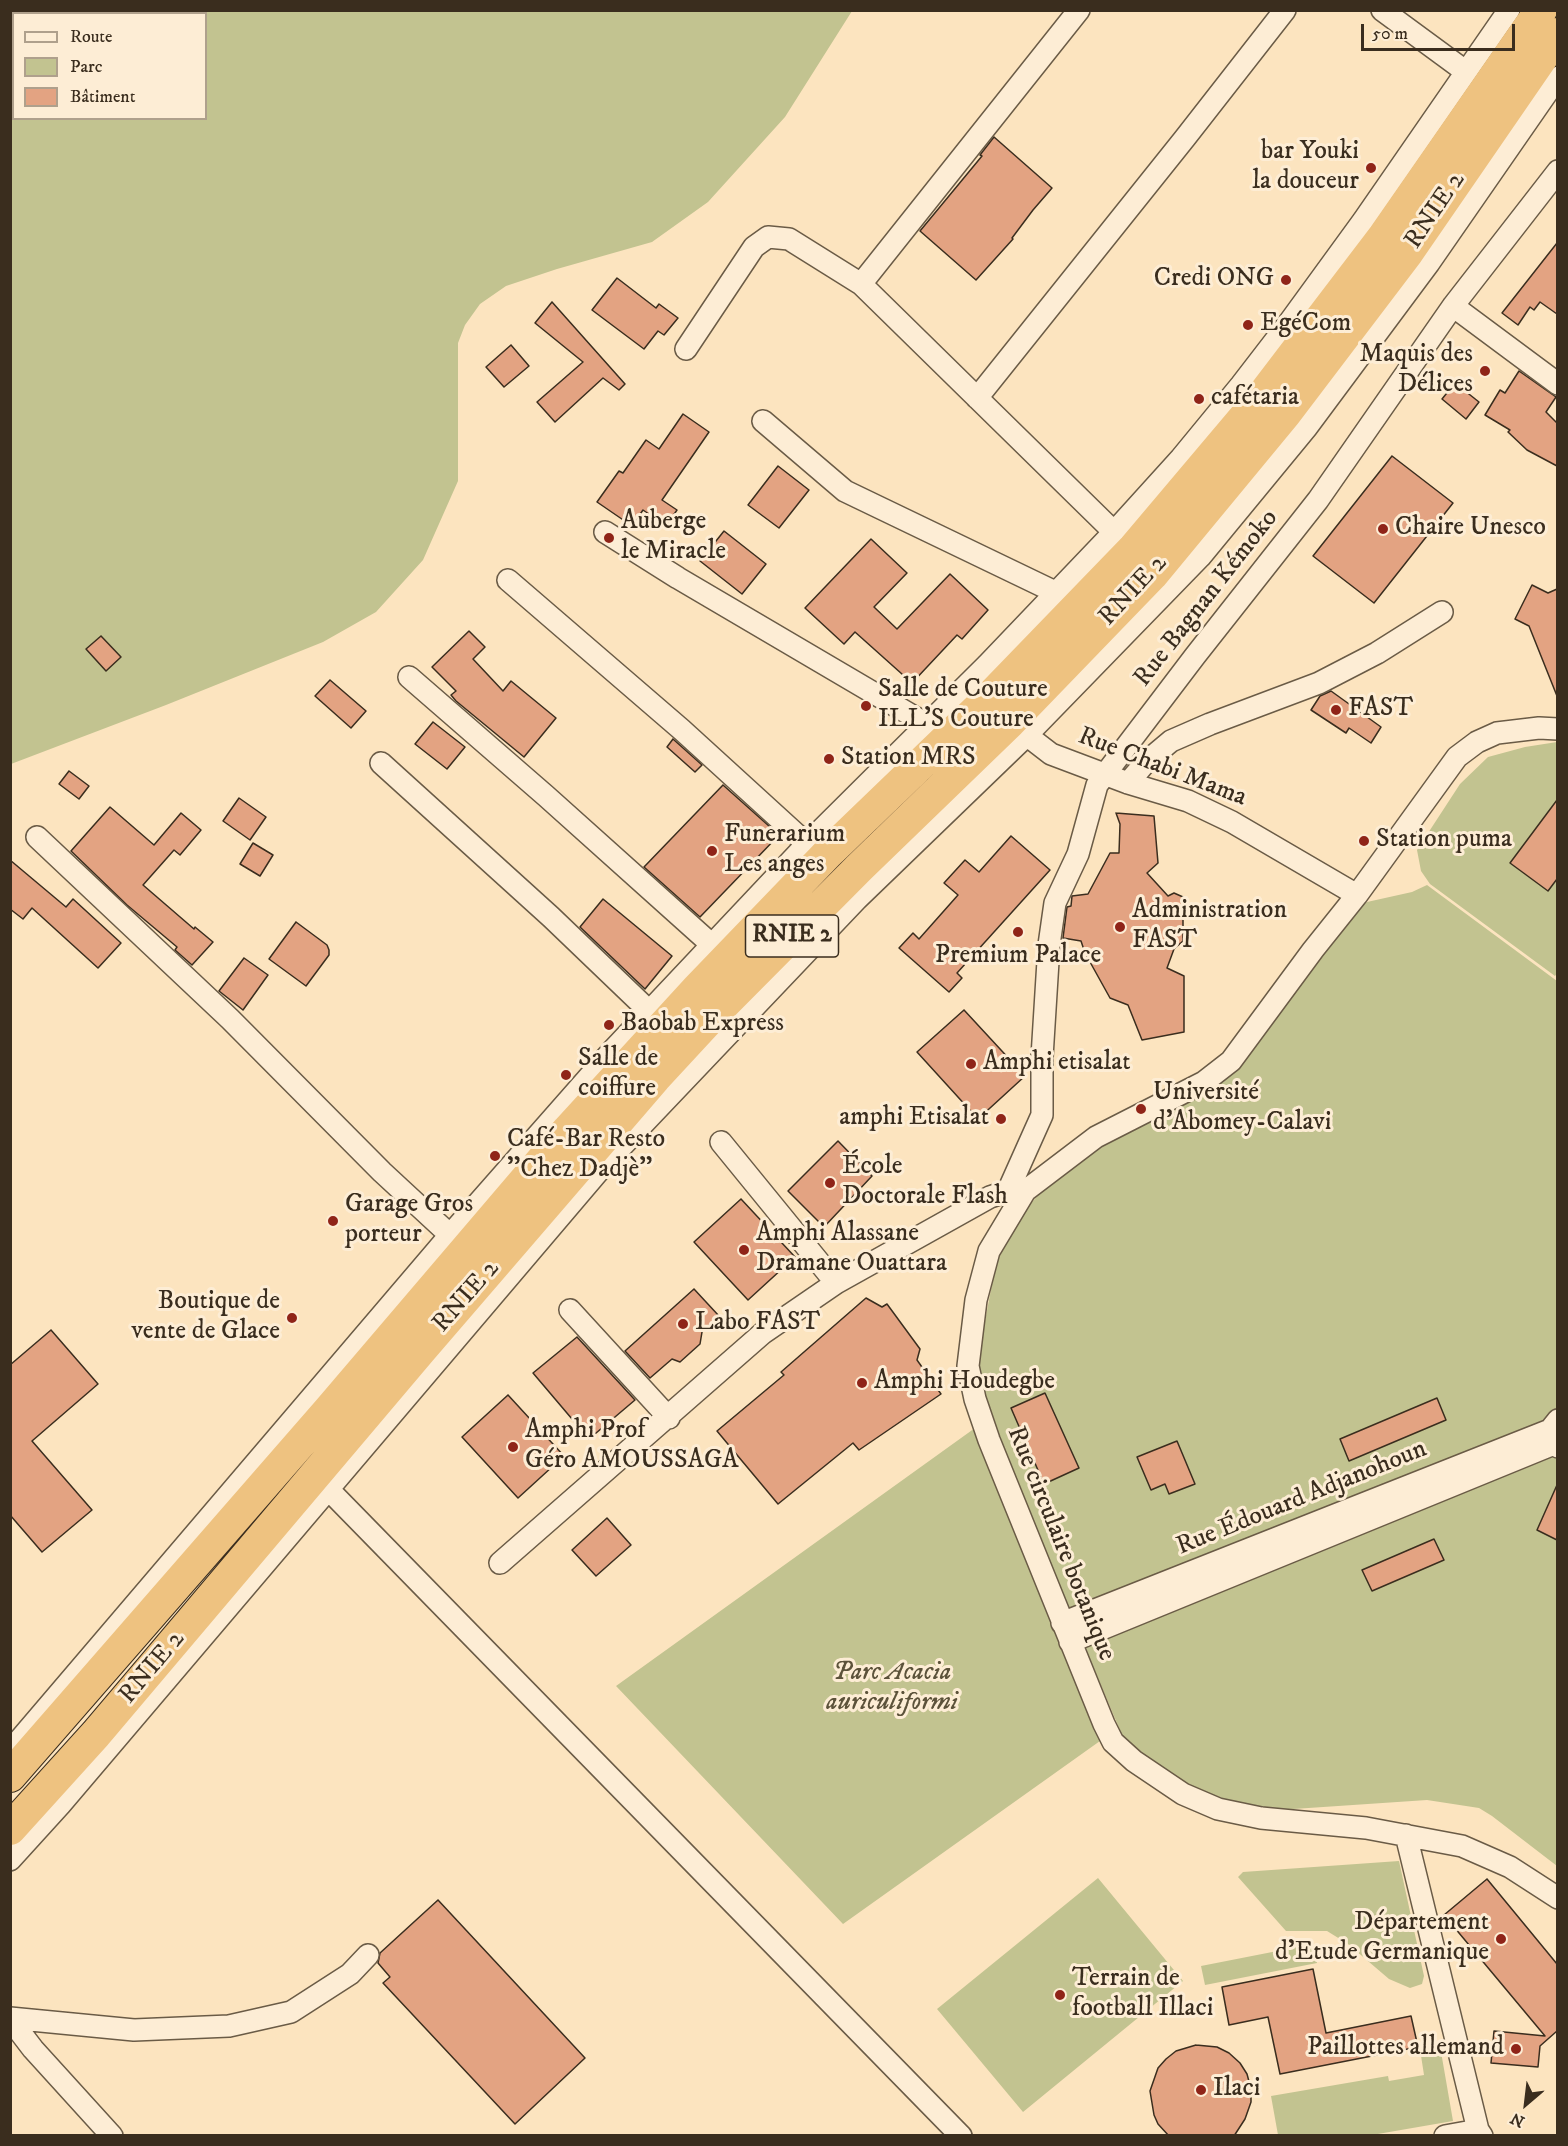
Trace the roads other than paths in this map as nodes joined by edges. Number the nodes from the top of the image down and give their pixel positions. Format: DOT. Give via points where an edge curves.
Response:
graph roads {
  1 [pos="1078,10"];
  2 [pos="1285,10"];
  3 [pos="1382,10"];
  4 [pos="1509,10"];
  5 [pos="1541,10"];
  6 [pos="1557,34"];
  7 [pos="1465,71"];
  8 [pos="1557,77"];
  9 [pos="1557,171"];
  10 [pos="861,284"];
  11 [pos="1453,306"];
  12 [pos="686,349"];
  13 [pos="1557,384"];
  14 [pos="977,398"];
  15 [pos="763,421"];
  16 [pos="605,532"];
  17 [pos="1114,532"];
  18 [pos="508,580"];
  19 [pos="1055,592"];
  20 [pos="1442,612"];
  21 [pos="410,677"];
  22 [pos="986,701"];
  23 [pos="928,725"];
  24 [pos="1018,729"];
  25 [pos="1557,729"];
  26 [pos="381,763"];
  27 [pos="1106,774"];
  28 [pos="1128,783"];
  29 [pos="38,837"];
  30 [pos="807,844"];
  31 [pos="1358,895"];
  32 [pos="711,944"];
  33 [pos="649,1011"];
  34 [pos="721,1142"];
  35 [pos="1017,1191"];
  36 [pos="450,1235"];
  37 [pos="836,1282"];
  38 [pos="570,1310"];
  39 [pos="669,1418"];
  40 [pos="1557,1420"];
  41 [pos="1557,1447"];
  42 [pos="329,1490"];
  43 [pos="500,1563"];
  44 [pos="1066,1632"];
  45 [pos="11,1755"];
  46 [pos="10,1829"];
  47 [pos="1406,1835"];
  48 [pos="10,1860"];
  49 [pos="1557,1899"];
  50 [pos="368,1955"];
  51 [pos="10,2018"];
  52 [pos="1480,2133"];
  53 [pos="112,2136"];
  54 [pos="961,2136"];
  55 [pos="1445,2136"];
  1 -- 10 [label="street"];
  2 -- 14 [label="street"];
  3 -- 7 [label="street"];
  4 -- 7 [label="street"];
  5 -- 22 [label="highway, RNIE 2 / RNIE 2" via="1384,236 1258,400 1134,548"];
  6 -- 24 [label="highway, RNIE 2 / RNIE 2" via="1408,252 1285,414"];
  7 -- 17 [label="street" via="1288,324 1188,449"];
  8 -- 24 [label="street" via="1429,263 1307,427 1200,556"];
  9 -- 11 [label="street, Rue Bagnan Kémoko"];
  10 -- 12 [label="street" via="789,240 768,237 754,247"];
  10 -- 14 [label="street"];
  11 -- 13 [label="street"];
  11 -- 27 [label="street, Rue Bagnan Kémoko" via="1318,500"];
  14 -- 17 [label="street"];
  15 -- 19 [label="street" via="845,492"];
  16 -- 23 [label="street"];
  17 -- 19 [label="street"];
  18 -- 30 [label="street"];
  19 -- 23 [label="street"];
  20 -- 28 [label="street" via="1377,653 1319,683 1171,741"];
  21 -- 32 [label="street"];
  22 -- 24 [label="street, Rue Chabi Mama"];
  22 -- 45 [label="highway, RNIE 2 / RNIE 2" via="820,861 698,988 576,1122 329,1410"];
  23 -- 30 [label="street"];
  24 -- 27 [label="street, Rue Chabi Mama" via="1051,754"];
  24 -- 42 [label="street" via="603,1166"];
  24 -- 46 [label="highway, RNIE 2 / RNIE 2" via="850,877 655,1078 96,1734"];
  25 -- 31 [label="street, Rue circulaire botanique" via="1497,733 1456,757"];
  26 -- 33 [label="street"];
  27 -- 28 [label="street, Rue Chabi Mama"];
  27 -- 35 [label="street, Rue Bagnan Kémoko" via="1097,785 1078,854 1055,903 1049,945 1042,1115"];
  28 -- 31 [label="street, Rue Chabi Mama" via="1188,801 1232,822"];
  29 -- 36 [label="street"];
  30 -- 32 [label="street"];
  31 -- 35 [label="street, Rue circulaire botanique" via="1231,1061 1204,1082 1096,1137"];
  32 -- 33 [label="street"];
  33 -- 36 [label="street"];
  34 -- 37 [label="street"];
  35 -- 37 [label="street" via="990,1197"];
  35 -- 44 [label="street, Rue circulaire botanique" via="989,1251 976,1300 968,1366 988,1440"];
  36 -- 45 [label="street"];
  37 -- 39 [label="street" via="763,1333"];
  38 -- 39 [label="street"];
  39 -- 43 [label="street"];
  40 -- 44 [label="street, Rue Édouard Adjanohoun" via="1550,1430"];
  41 -- 44 [label="street, Rue Édouard Adjanohoun" via="1554,1444"];
  42 -- 48 [label="street"];
  42 -- 54 [label="street"];
  44 -- 47 [label="street, Rue circulaire botanique" via="1113,1742 1183,1794 1218,1809 1261,1818"];
  47 -- 49 [label="street, Rue circulaire botanique" via="1462,1846 1510,1867"];
  47 -- 52 [label="street"];
  50 -- 51 [label="street" via="350,1974 291,2012 229,2026 134,2030"];
  51 -- 53 [label="street"];
  52 -- 55 [label="street"];
}
